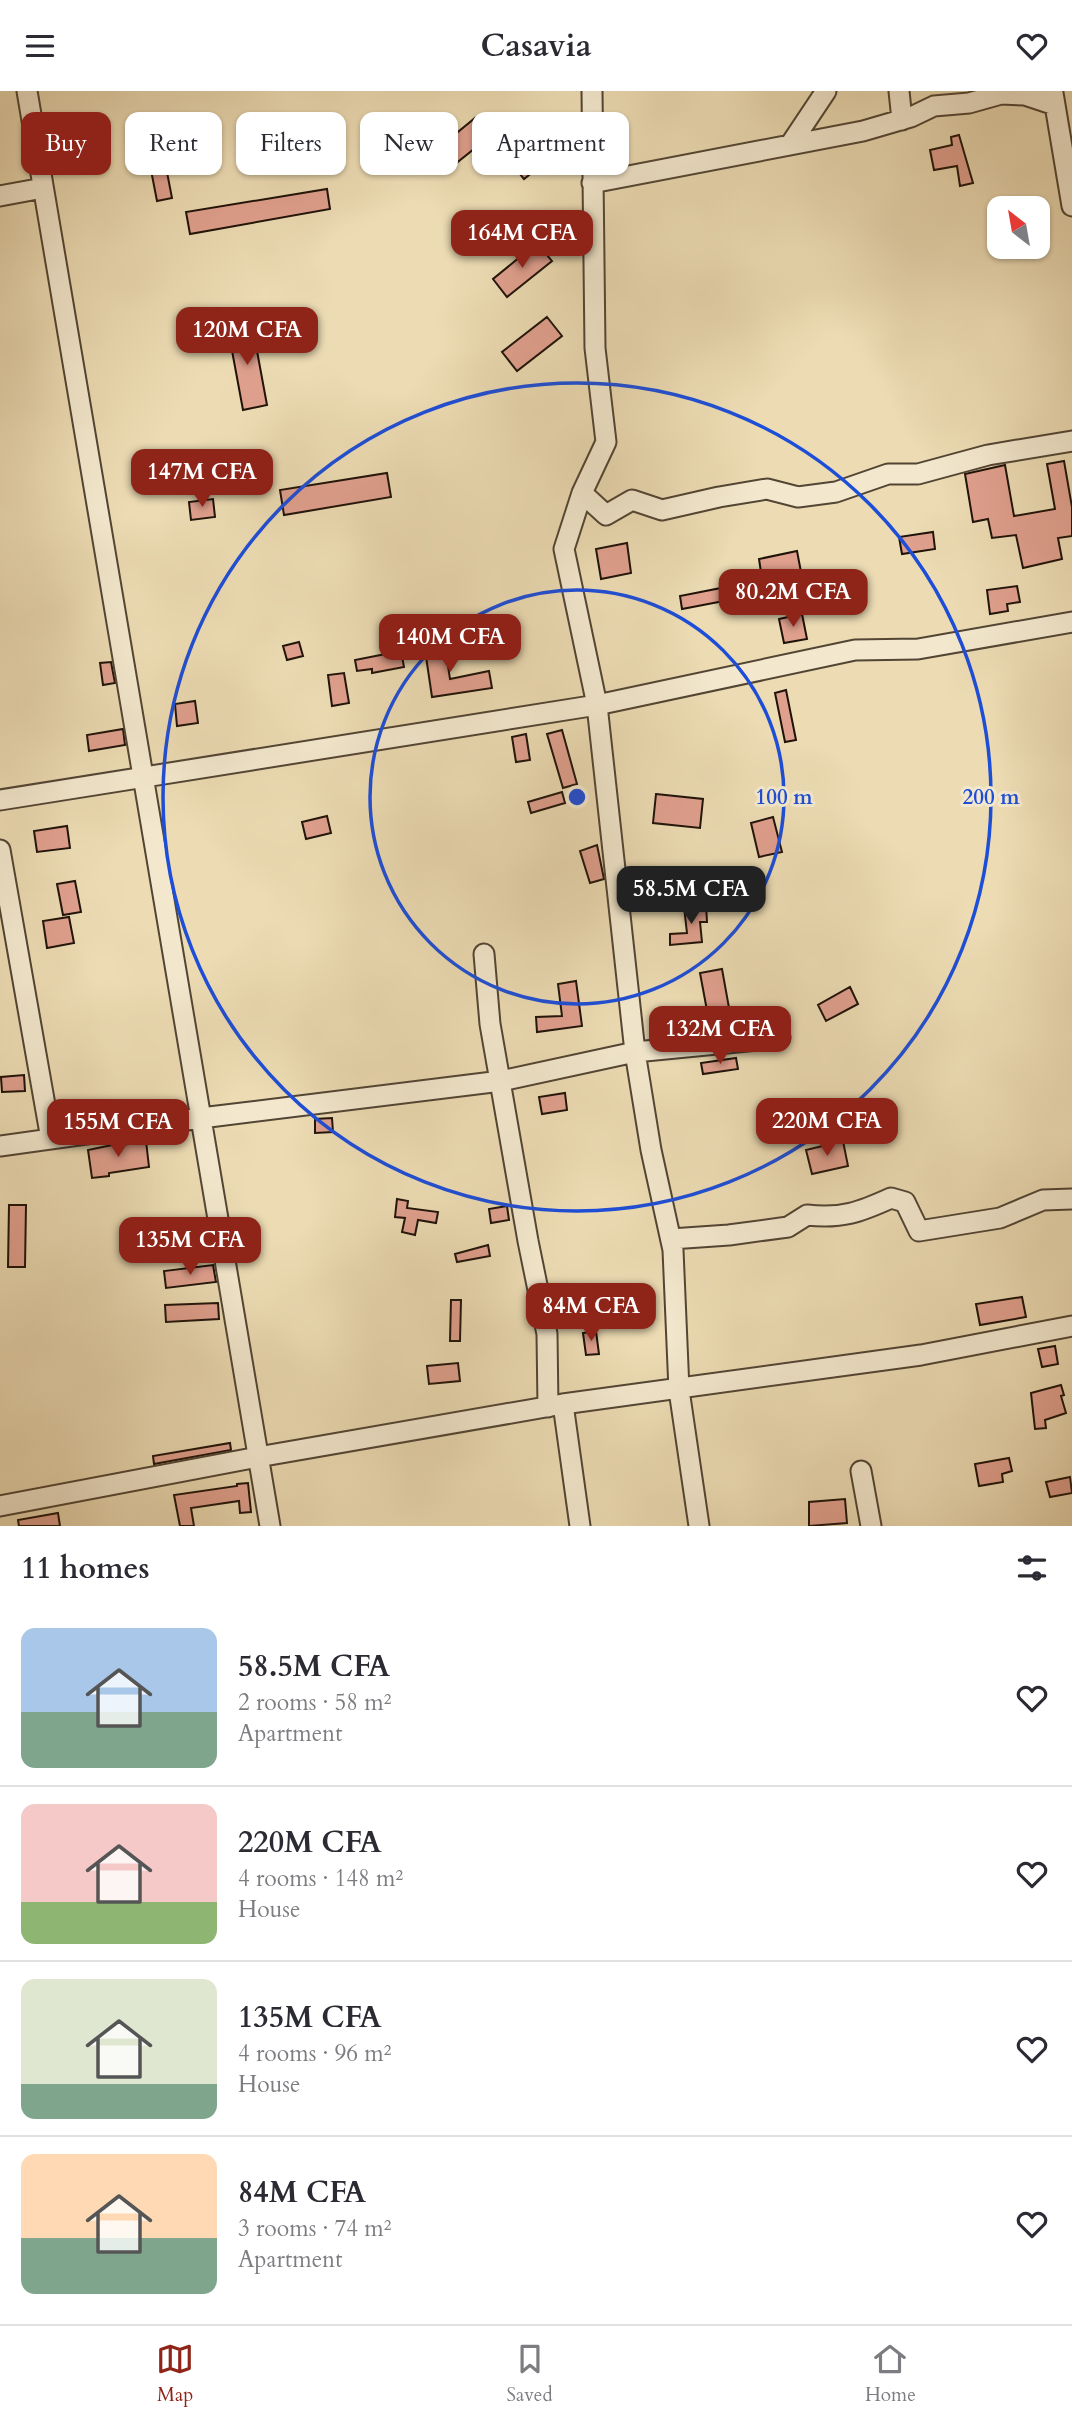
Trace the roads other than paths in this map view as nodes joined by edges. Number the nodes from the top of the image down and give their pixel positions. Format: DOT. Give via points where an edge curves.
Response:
graph roads {
  1 [pos="27,91"];
  2 [pos="592,91"];
  3 [pos="826,91"];
  4 [pos="899,91"];
  5 [pos="1054,98"];
  6 [pos="902,120"];
  7 [pos="790,145"];
  8 [pos="592,183"];
  9 [pos="43,188"];
  10 [pos="0,196"];
  11 [pos="1072,206"];
  12 [pos="1072,441"];
  13 [pos="582,492"];
  14 [pos="1072,622"];
  15 [pos="597,705"];
  16 [pos="143,776"];
  17 [pos="0,800"];
  18 [pos="0,850"];
  19 [pos="484,954"];
  20 [pos="780,1038"];
  21 [pos="635,1052"];
  22 [pos="501,1081"];
  23 [pos="201,1118"];
  24 [pos="51,1139"];
  25 [pos="0,1146"];
  26 [pos="1072,1199"];
  27 [pos="671,1238"];
  28 [pos="1072,1326"];
  29 [pos="679,1389"];
  30 [pos="556,1406"];
  31 [pos="258,1457"];
  32 [pos="861,1471"];
  33 [pos="0,1506"];
  34 [pos="270,1526"];
  35 [pos="580,1526"];
  36 [pos="699,1526"];
  37 [pos="872,1526"];
  1 -- 9 [label="street"];
  2 -- 8 [label="street"];
  3 -- 7 [label="street"];
  4 -- 6 [label="street"];
  5 -- 6 [label="street" via="1001,94 934,106"];
  5 -- 11 [label="street"];
  6 -- 7 [label="street"];
  7 -- 8 [label="street"];
  8 -- 13 [label="street" via="595,348 606,442"];
  9 -- 10 [label="street"];
  9 -- 16 [label="street"];
  12 -- 13 [label="street" via="988,455 918,474 888,474 835,492 797,497 766,489 662,509 632,500 606,515"];
  13 -- 15 [label="street" via="564,549"];
  14 -- 15 [label="street" via="918,649 855,650"];
  15 -- 16 [label="street"];
  15 -- 21 [label="street"];
  16 -- 17 [label="street"];
  16 -- 23 [label="street"];
  18 -- 24 [label="street"];
  19 -- 22 [label="street"];
  20 -- 21 [label="street"];
  21 -- 22 [label="street"];
  21 -- 27 [label="street"];
  22 -- 23 [label="street"];
  22 -- 30 [label="street"];
  23 -- 24 [label="street"];
  23 -- 31 [label="street"];
  24 -- 25 [label="street"];
  26 -- 27 [label="street" via="1043,1201 1000,1218 919,1231 905,1202 891,1198 864,1211 830,1218 807,1215 788,1227"];
  27 -- 29 [label="street"];
  28 -- 29 [label="street" via="921,1355"];
  29 -- 30 [label="street"];
  29 -- 36 [label="street"];
  30 -- 31 [label="street"];
  30 -- 35 [label="street"];
  31 -- 33 [label="street"];
  31 -- 34 [label="street"];
  32 -- 37 [label="street"];
}
